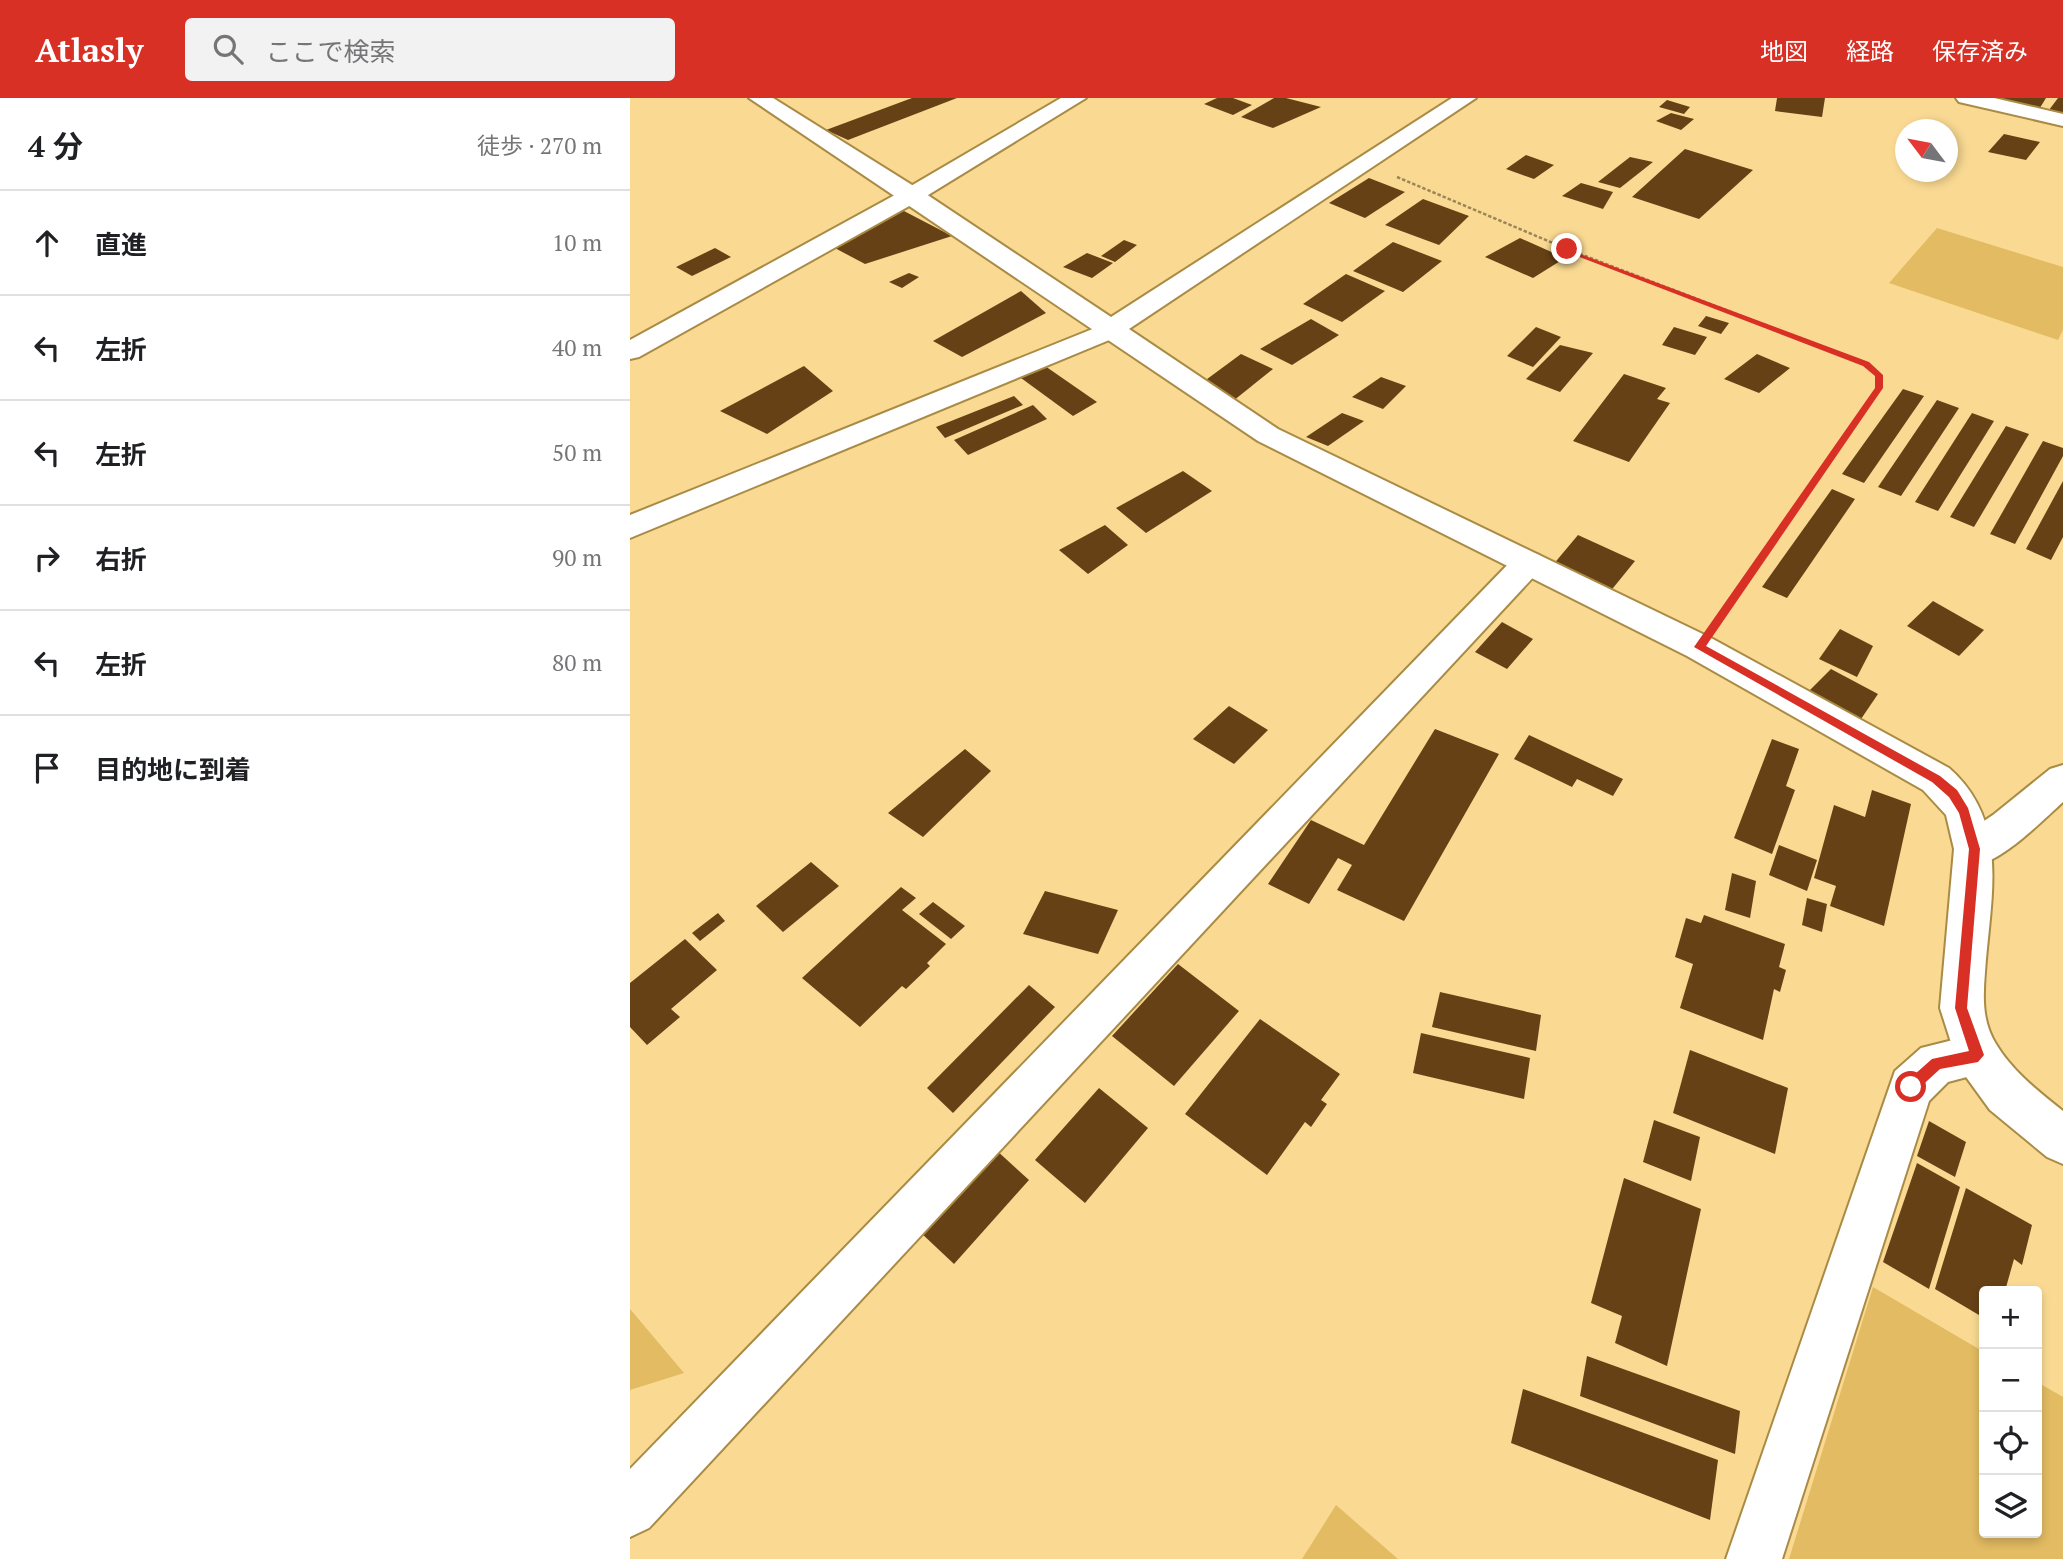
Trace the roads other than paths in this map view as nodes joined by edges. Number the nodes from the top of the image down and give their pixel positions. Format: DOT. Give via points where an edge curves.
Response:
graph roads {
  1 [pos="759,98"];
  2 [pos="1076,98"];
  3 [pos="1466,98"];
  4 [pos="1968,98"];
  5 [pos="2063,120"];
  6 [pos="912,195"];
  7 [pos="1110,330"];
  8 [pos="630,351"];
  9 [pos="630,527"];
  10 [pos="1528,563"];
  11 [pos="2063,780"];
  12 [pos="1974,849"];
  13 [pos="1978,1055"];
  14 [pos="2063,1141"];
  15 [pos="630,1509"];
  16 [pos="1755,1559"];
  1 -- 6 [label="street"];
  2 -- 6 [label="street"];
  3 -- 7 [label="street"];
  4 -- 5 [label="street"];
  6 -- 7 [label="street"];
  6 -- 8 [label="street"];
  7 -- 9 [label="street"];
  7 -- 10 [label="street" via="1268,435"];
  10 -- 12 [label="street" via="1699,647 1936,779 1964,811"];
  10 -- 15 [label="street"];
  11 -- 12 [label="street"];
  12 -- 13 [label="street" via="1961,1008"];
  13 -- 14 [label="street" via="2006,1094"];
  13 -- 16 [label="street" via="1937,1063 1911,1087"];
}
